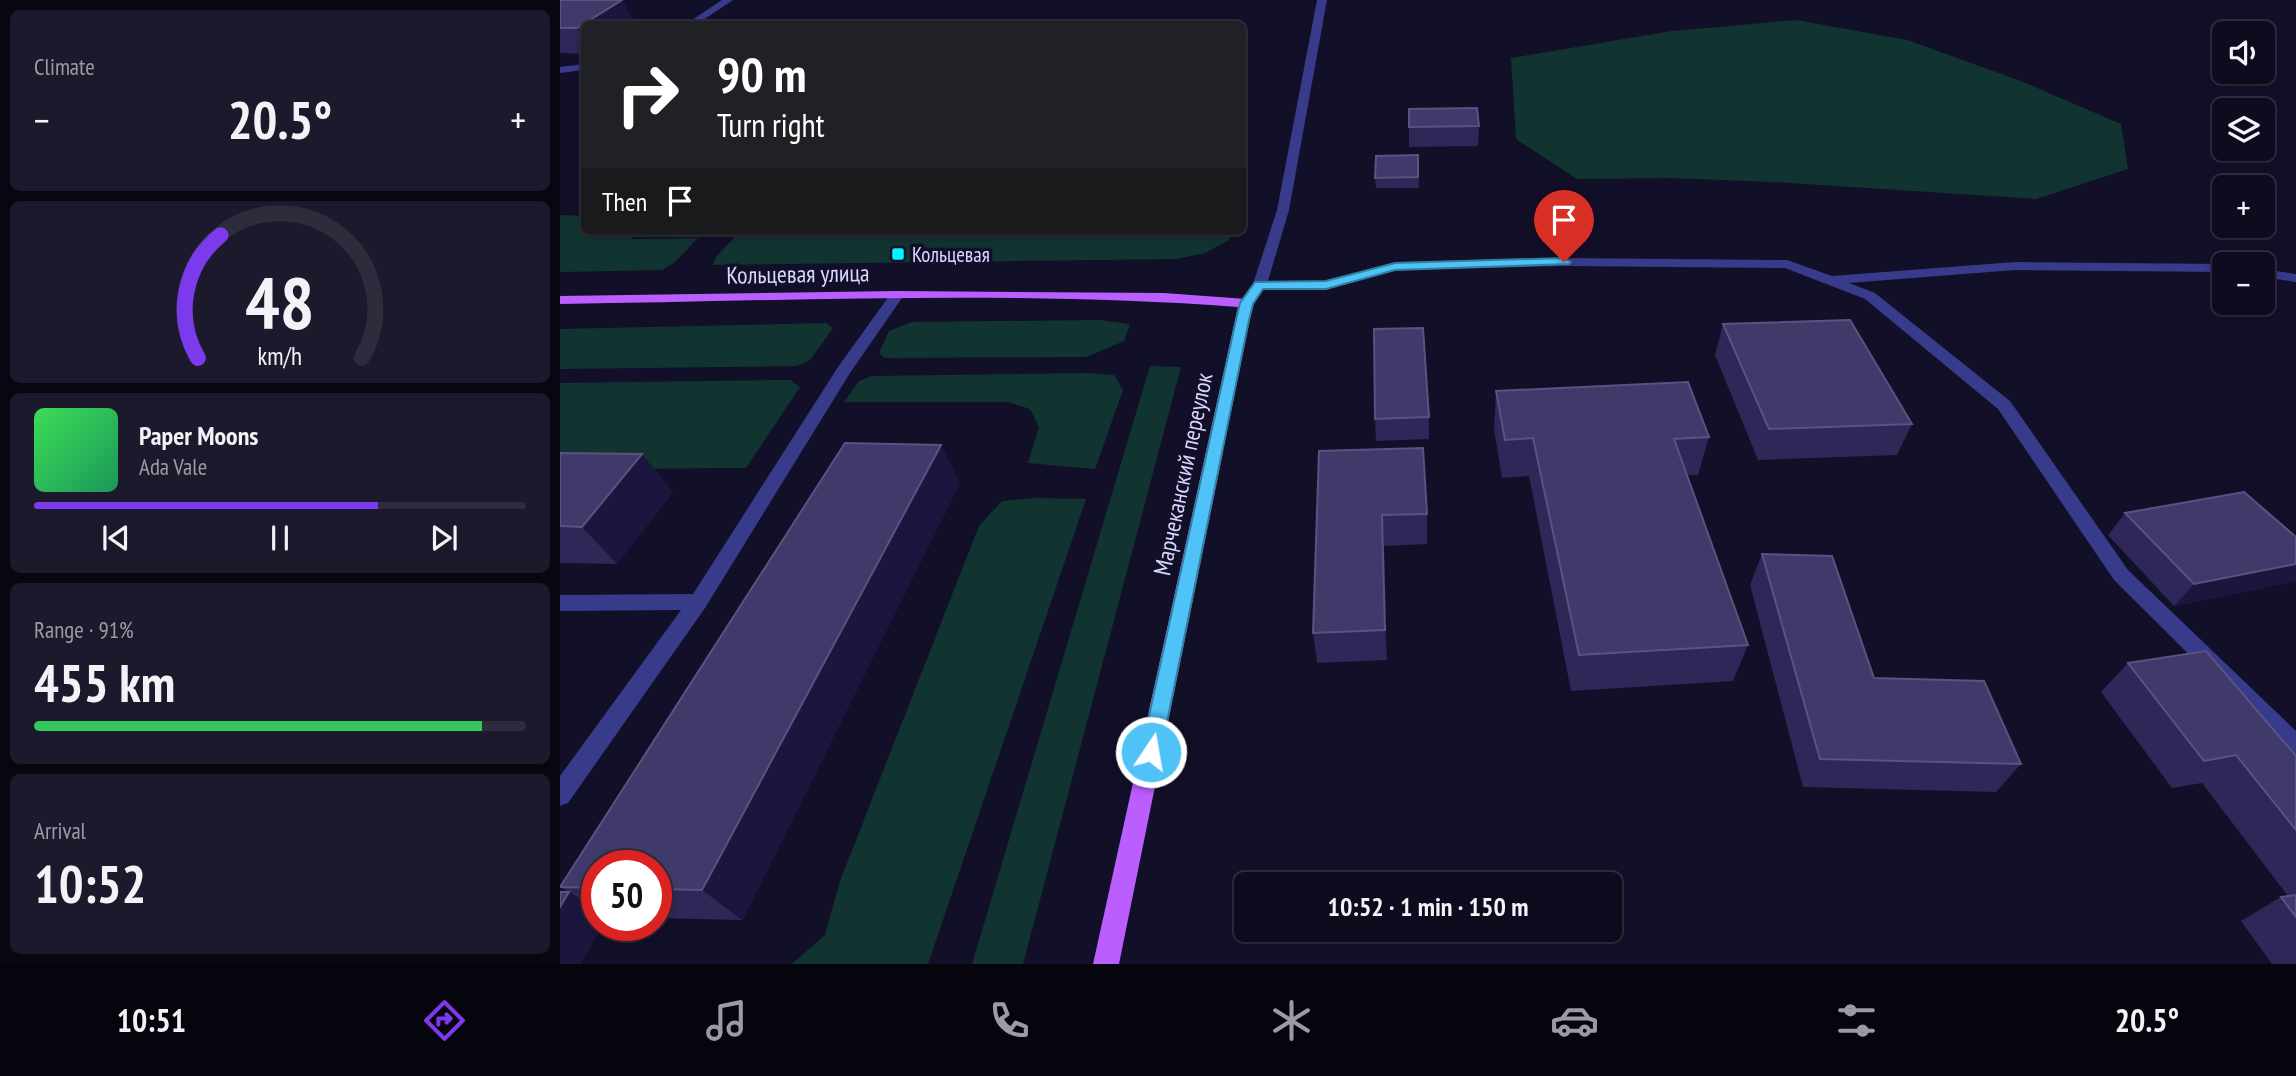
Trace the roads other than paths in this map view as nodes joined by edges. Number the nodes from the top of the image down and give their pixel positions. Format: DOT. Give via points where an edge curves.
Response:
graph roads {
  1 [pos="728,0"];
  2 [pos="1322,0"];
  3 [pos="696,21"];
  4 [pos="581,68"];
  5 [pos="560,71"];
  6 [pos="2212,268"];
  7 [pos="2275,275"];
  8 [pos="2296,278"];
  9 [pos="1831,281"];
  10 [pos="1260,285"];
  11 [pos="897,295"];
  12 [pos="560,300"];
  13 [pos="1246,303"];
  14 [pos="698,602"];
  15 [pos="560,603"];
  16 [pos="2296,746"];
  17 [pos="560,795"];
  18 [pos="1106,964"];
  1 -- 3 [label="street"];
  2 -- 10 [label="street, Марчеканский переулок" via="1287,189"];
  4 -- 5 [label="street"];
  6 -- 9 [label="street" via="2015,266"];
  7 -- 8 [label="street"];
  9 -- 10 [label="street" via="1787,264 1564,262 1395,267 1326,285"];
  9 -- 16 [label="street" via="1870,296 2004,405 2121,575"];
  10 -- 13 [label="street, Марчеканский переулок"];
  11 -- 12 [label="main road, Кольцевая улица"];
  11 -- 13 [label="main road, Кольцевая улица" via="1164,297"];
  11 -- 14 [label="street"];
  13 -- 18 [label="main road, Марчеканский переулок"];
  14 -- 15 [label="street"];
  14 -- 17 [label="street"];
}
